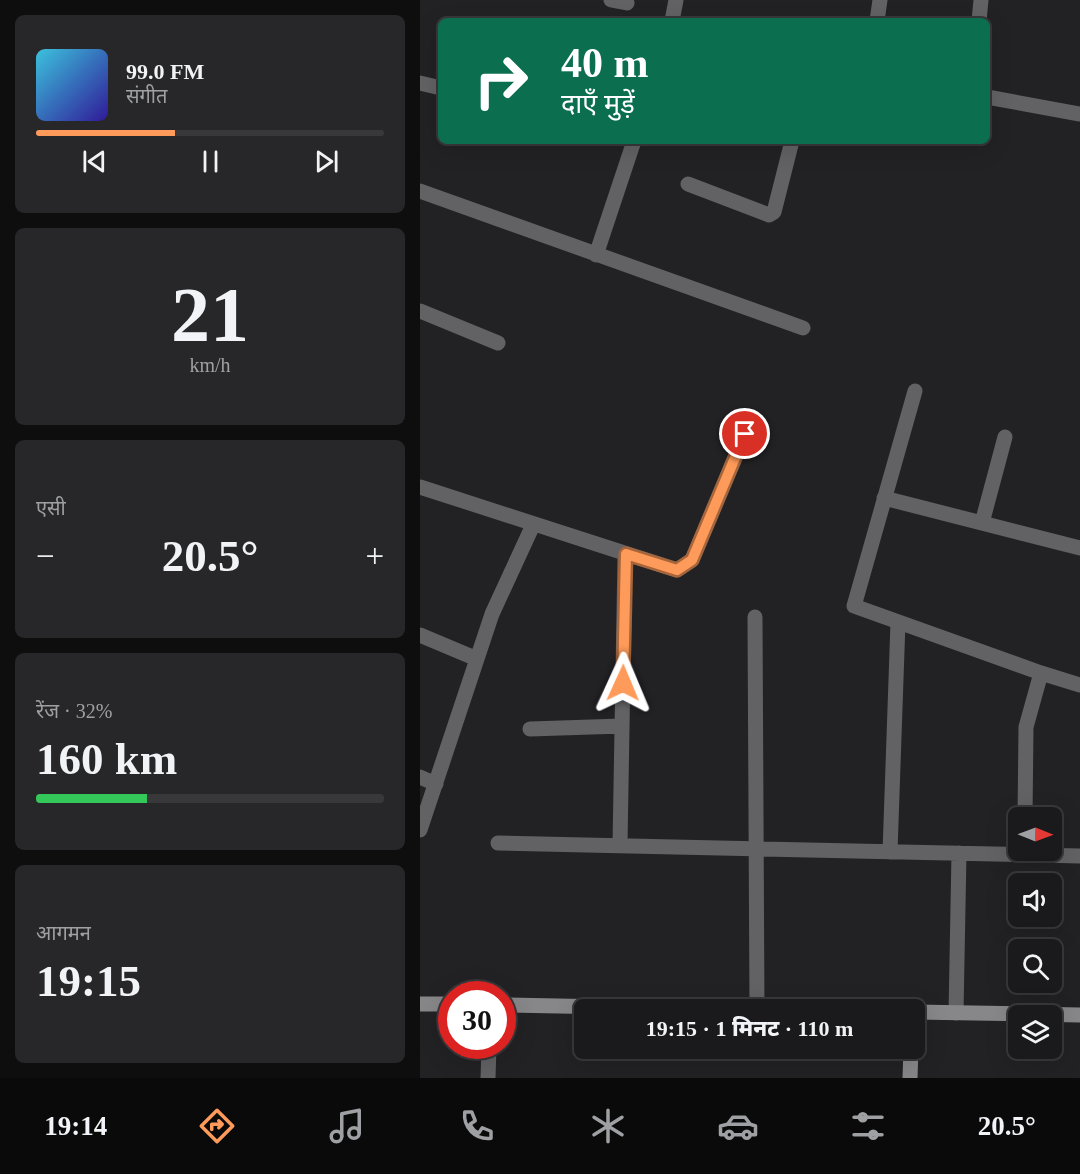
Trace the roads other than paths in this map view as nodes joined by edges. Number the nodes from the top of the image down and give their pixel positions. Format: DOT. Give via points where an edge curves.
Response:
graph roads {
  1 [pos="611,0"];
  2 [pos="676,0"];
  3 [pos="880,0"];
  4 [pos="981,0"];
  5 [pos="627,3"];
  6 [pos="673,18"];
  7 [pos="877,18"];
  8 [pos="979,18"];
  9 [pos="420,83"];
  10 [pos="438,87"];
  11 [pos="990,98"];
  12 [pos="1080,114"];
  13 [pos="633,144"];
  14 [pos="791,144"];
  15 [pos="688,184"];
  16 [pos="420,191"];
  17 [pos="596,255"];
  18 [pos="420,311"];
  19 [pos="803,328"];
  20 [pos="498,343"];
  21 [pos="915,392"];
  22 [pos="745,434"];
  23 [pos="1005,437"];
  24 [pos="420,487"];
  25 [pos="884,498"];
  26 [pos="982,523"];
  27 [pos="533,525"];
  28 [pos="1080,548"];
  29 [pos="626,554"];
  30 [pos="755,617"];
  31 [pos="898,622"];
  32 [pos="420,635"];
  33 [pos="477,659"];
  34 [pos="1041,673"];
  35 [pos="1080,685"];
  36 [pos="622,726"];
  37 [pos="530,729"];
  38 [pos="420,777"];
  39 [pos="436,784"];
  40 [pos="1025,807"];
  41 [pos="420,830"];
  42 [pos="498,843"];
  43 [pos="620,845"];
  44 [pos="757,849"];
  45 [pos="890,852"];
  46 [pos="959,853"];
  47 [pos="1008,853"];
  48 [pos="1062,855"];
  49 [pos="1080,856"];
  50 [pos="759,999"];
  51 [pos="420,1004"];
  52 [pos="438,1004"];
  53 [pos="516,1005"];
  54 [pos="574,1006"];
  55 [pos="925,1012"];
  56 [pos="956,1013"];
  57 [pos="1080,1015"];
  58 [pos="489,1059"];
  59 [pos="911,1059"];
  60 [pos="489,1078"];
  61 [pos="910,1078"];
  1 -- 5 [label="street"];
  2 -- 6 [label="street"];
  3 -- 7 [label="street"];
  4 -- 8 [label="street"];
  9 -- 10 [label="street"];
  11 -- 12 [label="street"];
  13 -- 17 [label="street"];
  14 -- 15 [label="street" via="774,212 769,215"];
  16 -- 17 [label="street"];
  17 -- 19 [label="street"];
  18 -- 20 [label="street"];
  21 -- 25 [label="street"];
  22 -- 29 [label="street" via="692,560 677,570"];
  23 -- 26 [label="street"];
  24 -- 27 [label="street"];
  25 -- 26 [label="street"];
  25 -- 31 [label="street" via="854,606"];
  26 -- 28 [label="street"];
  27 -- 29 [label="street"];
  27 -- 33 [label="street" via="492,614"];
  29 -- 36 [label="street"];
  30 -- 44 [label="street"];
  31 -- 34 [label="street"];
  31 -- 45 [label="street"];
  32 -- 33 [label="street"];
  33 -- 39 [label="street"];
  34 -- 35 [label="street"];
  34 -- 40 [label="street" via="1026,727"];
  36 -- 37 [label="street"];
  36 -- 43 [label="street"];
  38 -- 39 [label="street"];
  39 -- 41 [label="street"];
  42 -- 43 [label="street"];
  43 -- 44 [label="street"];
  44 -- 45 [label="street"];
  44 -- 50 [label="street"];
  45 -- 46 [label="street"];
  46 -- 47 [label="street"];
  46 -- 56 [label="street"];
  48 -- 49 [label="street"];
  51 -- 52 [label="street"];
  53 -- 54 [label="street"];
  55 -- 56 [label="street"];
  56 -- 57 [label="street"];
  58 -- 60 [label="street"];
  59 -- 61 [label="street"];
}
